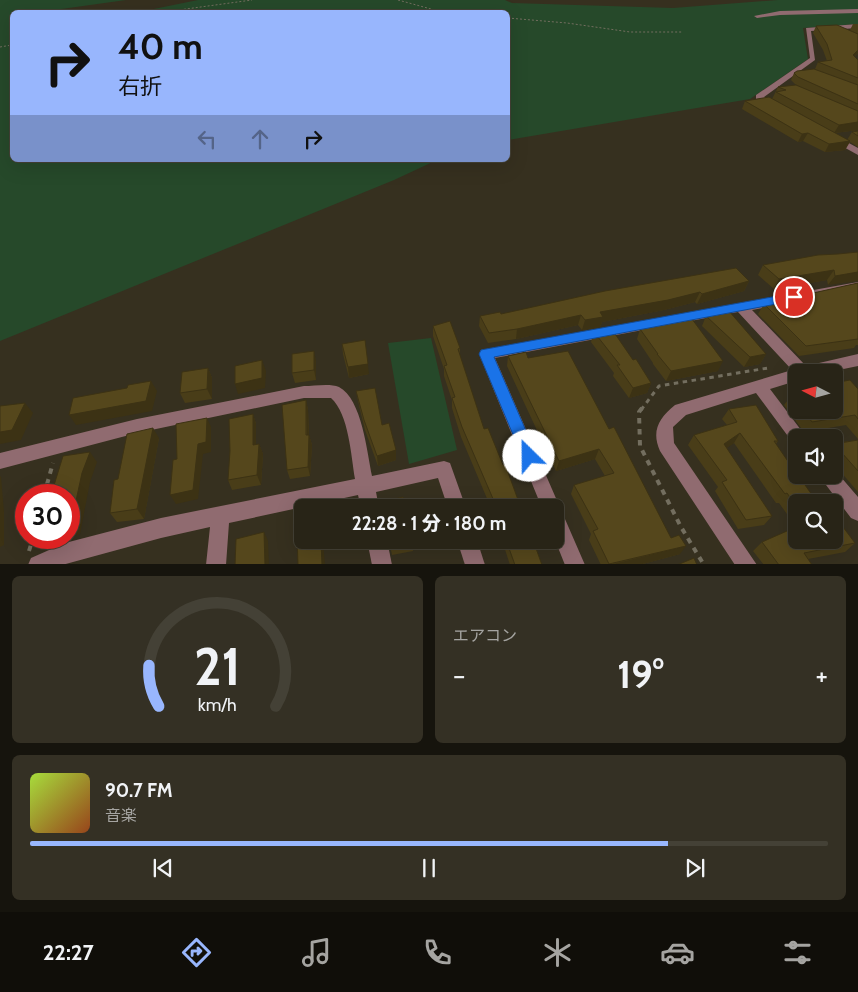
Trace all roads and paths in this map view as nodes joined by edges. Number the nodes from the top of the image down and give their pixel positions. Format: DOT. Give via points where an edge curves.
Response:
graph roads {
  1 [pos="252,0"];
  2 [pos="398,0"];
  3 [pos="174,10"];
  4 [pos="435,10"];
  5 [pos="858,11"];
  6 [pos="757,16"];
  7 [pos="510,18"];
  8 [pos="858,26"];
  9 [pos="833,27"];
  10 [pos="682,32"];
  11 [pos="850,35"];
  12 [pos="802,68"];
  13 [pos="810,71"];
  14 [pos="781,82"];
  15 [pos="790,86"];
  16 [pos="784,111"];
  17 [pos="850,136"];
  18 [pos="858,152"];
  19 [pos="858,286"];
  20 [pos="741,307"];
  21 [pos="856,363"];
  22 [pos="796,364"];
  23 [pos="843,365"];
  24 [pos="777,366"];
  25 [pos="788,377"];
  26 [pos="759,386"];
  27 [pos="793,429"];
  28 [pos="58,444"];
  29 [pos="0,461"];
  30 [pos="47,484"];
  31 [pos="836,484"];
  32 [pos="366,487"];
  33 [pos="368,499"];
  34 [pos="454,499"];
  35 [pos="547,499"];
  36 [pos="858,512"];
  37 [pos="220,515"];
  38 [pos="564,538"];
  39 [pos="379,549"];
  40 [pos="470,549"];
  41 [pos="38,564"];
  42 [pos="216,564"];
  43 [pos="382,564"];
  44 [pos="475,564"];
  45 [pos="575,564"];
  46 [pos="704,564"];
  47 [pos="747,564"];
  1 -- 3 [label="path"];
  2 -- 4 [label="path"];
  5 -- 6 [label="street"];
  7 -- 10 [label="path" via="630,32"];
  8 -- 9 [label="street"];
  9 -- 11 [label="street"];
  9 -- 12 [label="street" via="808,29 813,60"];
  12 -- 13 [label="street"];
  12 -- 14 [label="street"];
  14 -- 15 [label="street"];
  14 -- 16 [label="street" via="759,98"];
  17 -- 18 [label="street" via="829,136"];
  19 -- 20 [label="street"];
  20 -- 22 [label="street"];
  20 -- 35 [label="street" via="486,354"];
  21 -- 23 [label="street"];
  24 -- 46 [label="path" via="659,386 639,412 640,446 681,527"];
  25 -- 26 [label="street"];
  26 -- 27 [label="street"];
  26 -- 47 [label="street" via="681,410 663,427 662,433 666,446"];
  28 -- 29 [label="street"];
  28 -- 30 [label="path"];
  28 -- 32 [label="street" via="304,392 334,392 347,406"];
  31 -- 36 [label="street"];
  32 -- 33 [label="street"];
  32 -- 34 [label="street" via="444,470"];
  32 -- 37 [label="street"];
  37 -- 41 [label="street" via="65,553"];
  37 -- 42 [label="street"];
  38 -- 45 [label="street"];
  39 -- 43 [label="street"];
  40 -- 44 [label="street"];
}
